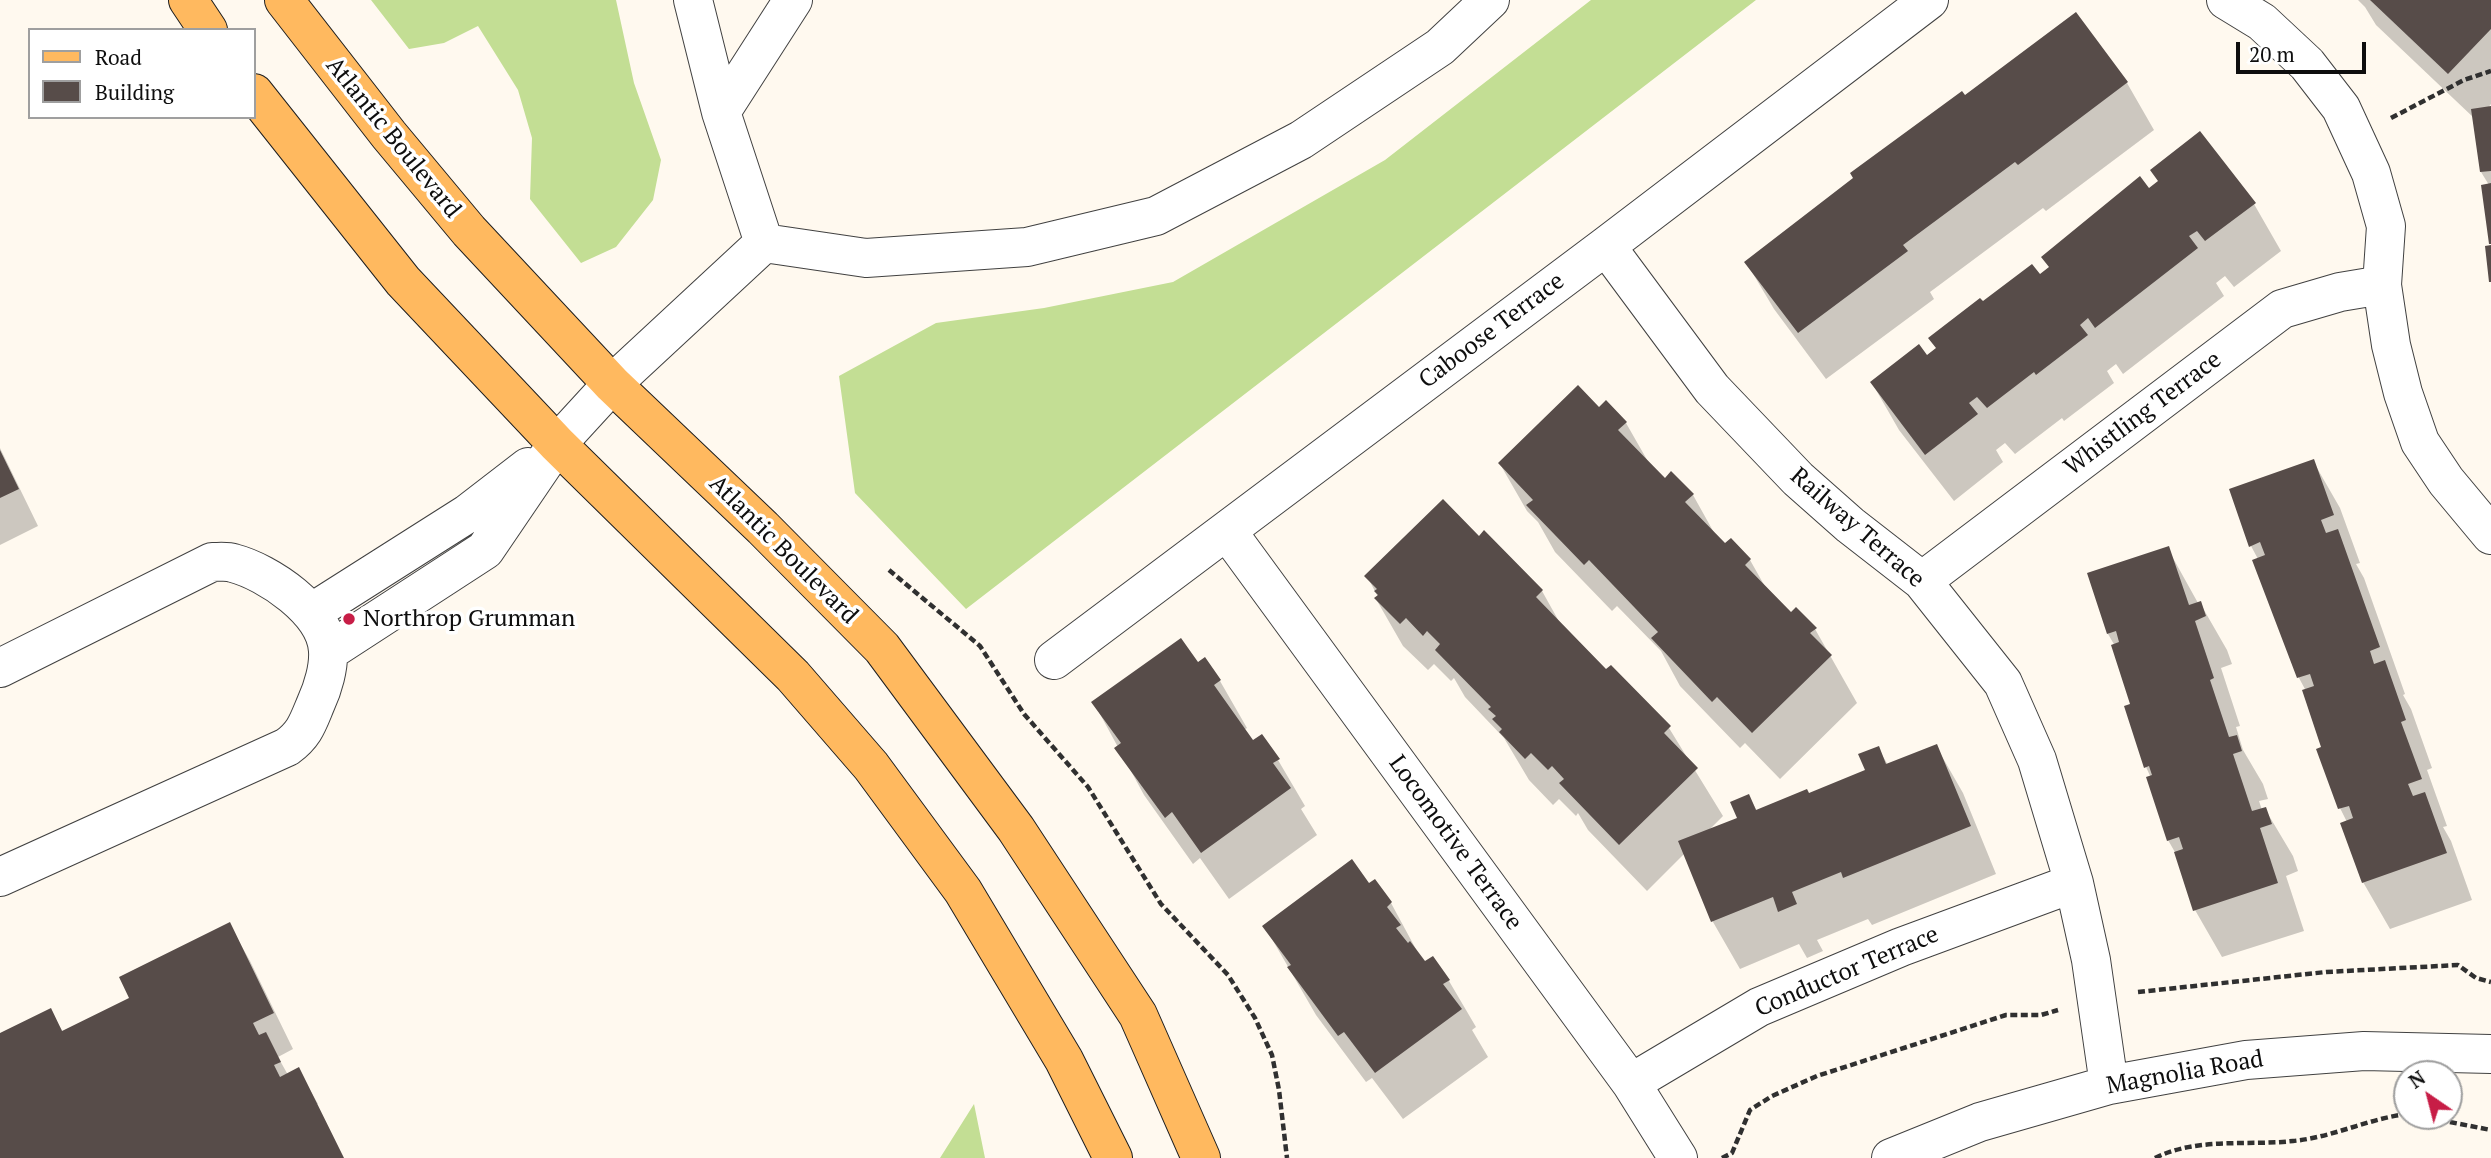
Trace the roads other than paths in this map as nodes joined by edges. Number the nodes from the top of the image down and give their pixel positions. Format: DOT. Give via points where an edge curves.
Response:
graph roads {
  1 [pos="188,0"];
  2 [pos="284,0"];
  3 [pos="723,0"];
  4 [pos="793,0"];
  5 [pos="1490,0"];
  6 [pos="1929,0"];
  7 [pos="2226,0"];
  8 [pos="697,16"];
  9 [pos="207,28"];
  10 [pos="256,96"];
  11 [pos="721,112"];
  12 [pos="764,243"];
  13 [pos="1606,246"];
  14 [pos="2382,285"];
  15 [pos="612,384"];
  16 [pos="557,444"];
  17 [pos="1227,531"];
  18 [pos="2491,535"];
  19 [pos="1922,581"];
  20 [pos="311,613"];
  21 [pos="328,652"];
  22 [pos="1054,660"];
  23 [pos="0,668"];
  24 [pos="0,877"];
  25 [pos="2074,883"];
  26 [pos="2491,1055"];
  27 [pos="1631,1083"];
  28 [pos="2109,1085"];
  29 [pos="1113,1158"];
  30 [pos="1201,1158"];
  31 [pos="1678,1158"];
  32 [pos="1891,1158"];
  1 -- 9 [label="main road"];
  2 -- 15 [label="main road, Atlantic Boulevard" via="469,231"];
  3 -- 8 [label="street"];
  4 -- 11 [label="street"];
  5 -- 12 [label="street" via="1440,47 1301,140 1156,216 1027,247 866,258"];
  6 -- 13 [label="street, Caboose Terrace"];
  7 -- 14 [label="street" via="2262,22 2307,64 2341,108 2371,173 2386,226"];
  8 -- 11 [label="street"];
  10 -- 16 [label="main road" via="403,281"];
  11 -- 12 [label="street"];
  12 -- 15 [label="street"];
  13 -- 17 [label="street, Caboose Terrace"];
  13 -- 19 [label="street, Railway Terrace" via="1712,389 1798,479"];
  14 -- 18 [label="street" via="2391,345 2420,442"];
  14 -- 19 [label="street, Whistling Terrace" via="2282,309"];
  15 -- 16 [label="street"];
  15 -- 30 [label="main road, Atlantic Boulevard" via="882,648 1016,829 1138,1015"];
  16 -- 20 [label="street" via="467,514"];
  16 -- 21 [label="street" via="485,550"];
  16 -- 29 [label="main road" via="793,676 871,766 970,902 1064,1060"];
  17 -- 22 [label="street, Caboose Terrace"];
  17 -- 27 [label="street, Locomotive Terrace"];
  19 -- 25 [label="street, Railway Terrace" via="2003,683 2038,760"];
  20 -- 21 [label="street" via="323,631"];
  20 -- 23 [label="street" via="253,570 232,562 212,562"];
  21 -- 24 [label="street" via="324,686 300,738 288,747"];
  25 -- 27 [label="street, Conductor Terrace" via="1901,947 1759,1007"];
  25 -- 28 [label="street, Railway Terrace" via="2091,960"];
  26 -- 28 [label="street, Magnolia Road" via="2364,1051 2246,1060"];
  27 -- 31 [label="street, Locomotive Terrace"];
  28 -- 32 [label="street, Magnolia Road" via="1980,1122"];
}
